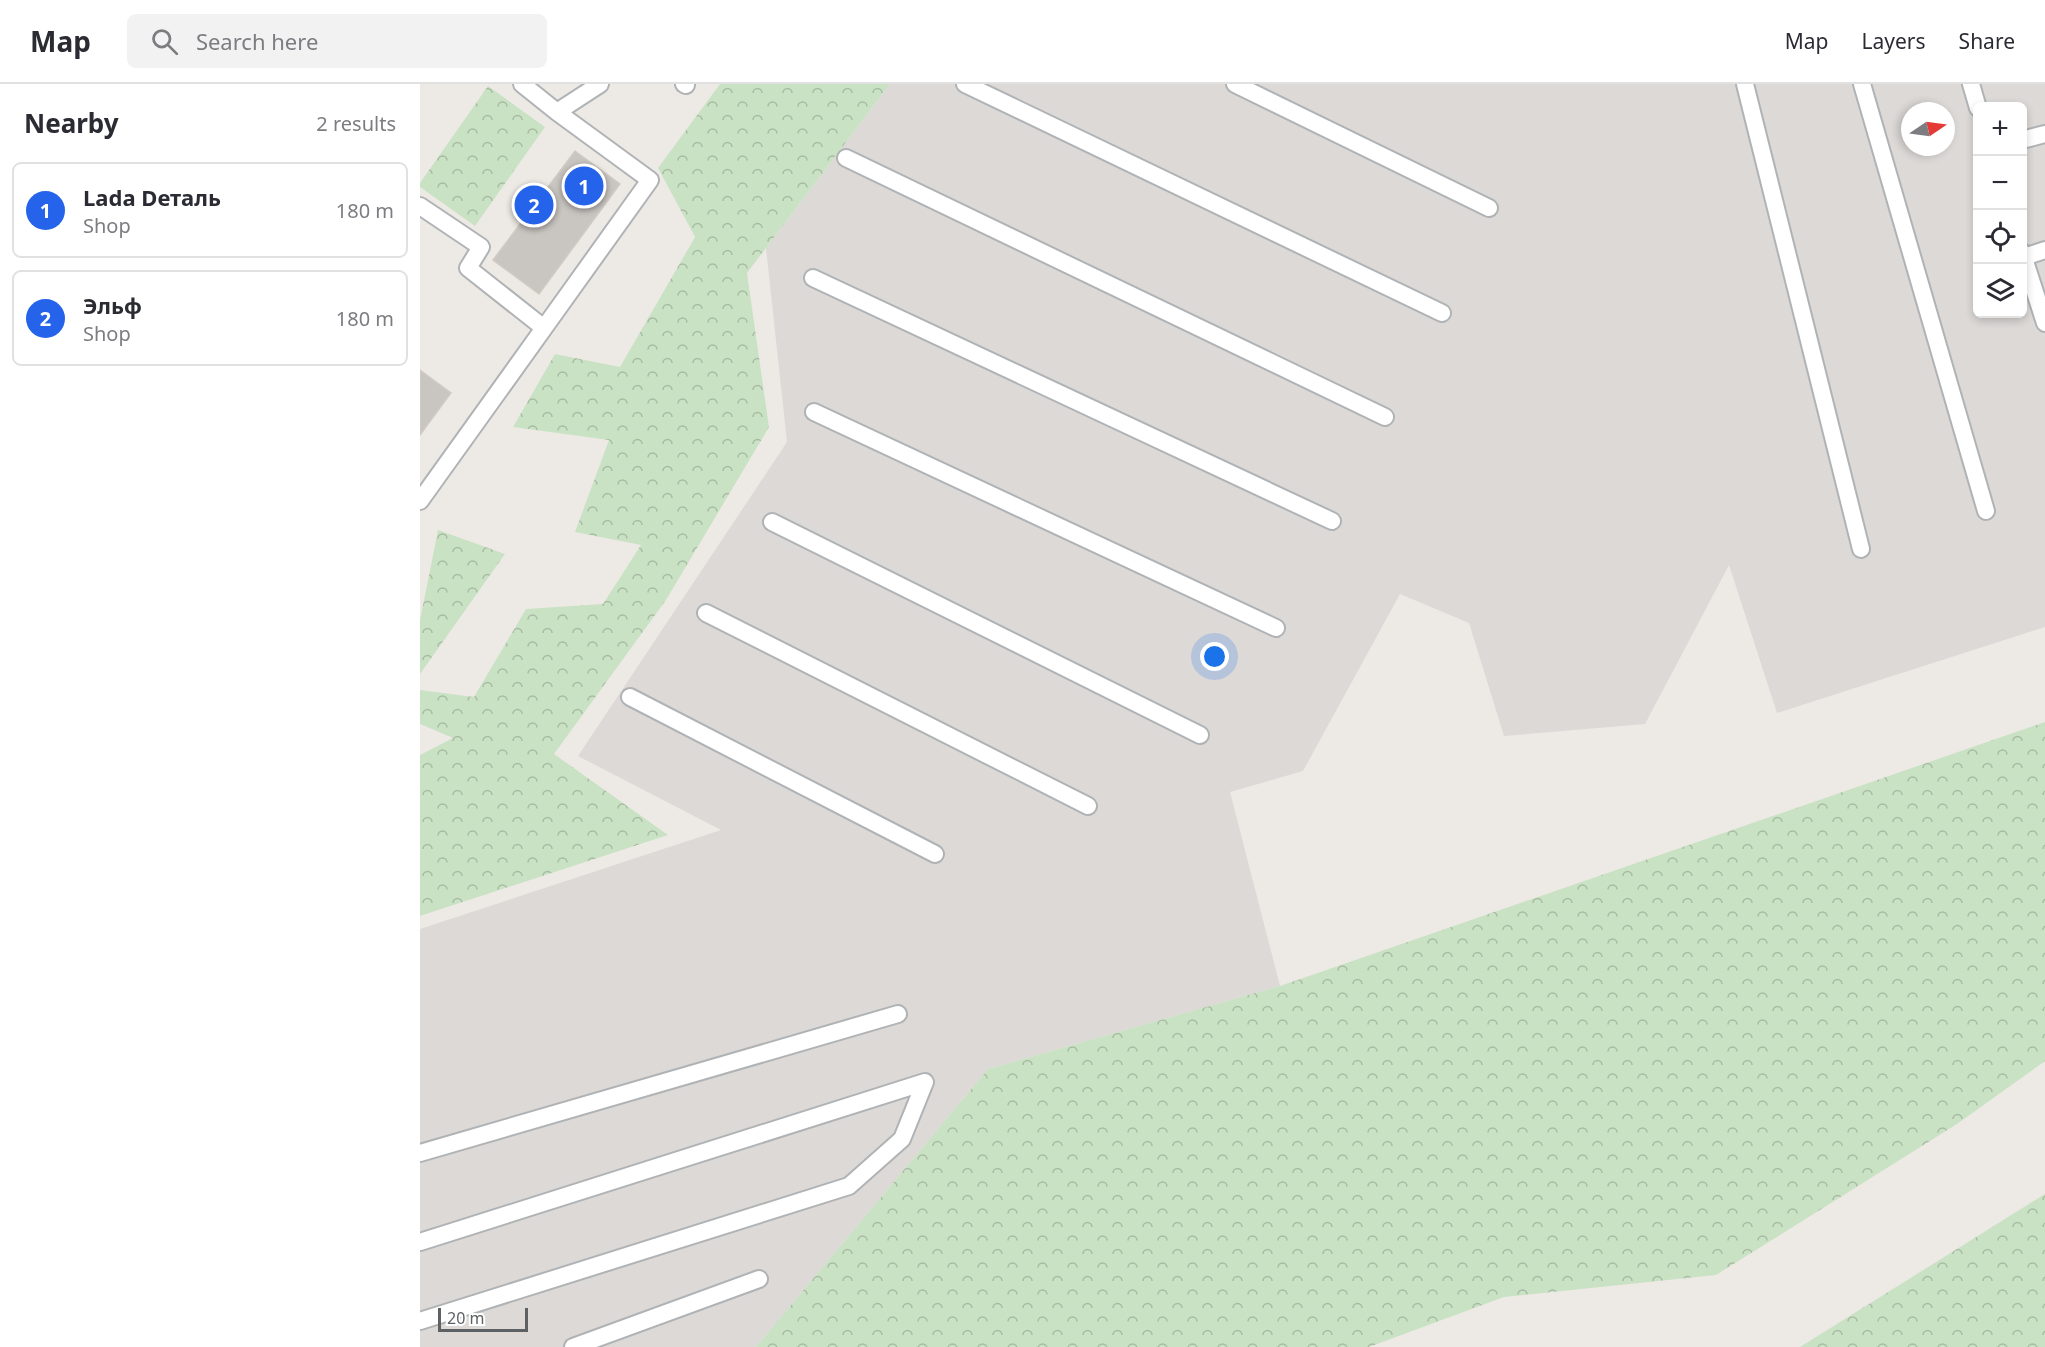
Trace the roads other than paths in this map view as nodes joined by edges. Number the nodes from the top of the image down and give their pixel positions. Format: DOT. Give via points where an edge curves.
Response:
graph roads {
  1 [pos="522,84"];
  2 [pos="600,84"];
  3 [pos="964,84"];
  4 [pos="1235,84"];
  5 [pos="1745,84"];
  6 [pos="1862,84"];
  7 [pos="1971,84"];
  8 [pos="1976,102"];
  9 [pos="557,112"];
  10 [pos="2045,134"];
  11 [pos="2027,139"];
  12 [pos="846,158"];
  13 [pos="420,206"];
  14 [pos="1489,208"];
  15 [pos="2045,250"];
  16 [pos="2027,253"];
  17 [pos="2026,264"];
  18 [pos="813,278"];
  19 [pos="1442,313"];
  20 [pos="2045,323"];
  21 [pos="544,328"];
  22 [pos="814,412"];
  23 [pos="1385,417"];
  24 [pos="420,501"];
  25 [pos="1986,511"];
  26 [pos="1332,521"];
  27 [pos="772,522"];
  28 [pos="1861,549"];
  29 [pos="706,613"];
  30 [pos="1276,628"];
  31 [pos="630,697"];
  32 [pos="1200,735"];
  33 [pos="1088,806"];
  34 [pos="935,854"];
  35 [pos="898,1014"];
  36 [pos="420,1153"];
  37 [pos="420,1242"];
  38 [pos="759,1279"];
  39 [pos="420,1321"];
  40 [pos="573,1347"];
  1 -- 9 [label="lane"];
  2 -- 9 [label="lane"];
  3 -- 19 [label="lane"];
  4 -- 14 [label="lane"];
  5 -- 28 [label="lane"];
  6 -- 25 [label="lane"];
  7 -- 8 [label="lane"];
  9 -- 21 [label="lane" via="650,180"];
  10 -- 11 [label="lane"];
  12 -- 23 [label="lane"];
  13 -- 21 [label="lane" via="481,247 468,268"];
  15 -- 16 [label="lane"];
  17 -- 20 [label="lane"];
  18 -- 26 [label="lane"];
  21 -- 24 [label="lane"];
  22 -- 30 [label="lane"];
  27 -- 32 [label="lane"];
  29 -- 33 [label="lane"];
  31 -- 34 [label="lane"];
  35 -- 36 [label="lane"];
  37 -- 39 [label="lane" via="925,1082 902,1139 849,1186"];
  38 -- 40 [label="lane"];
}
